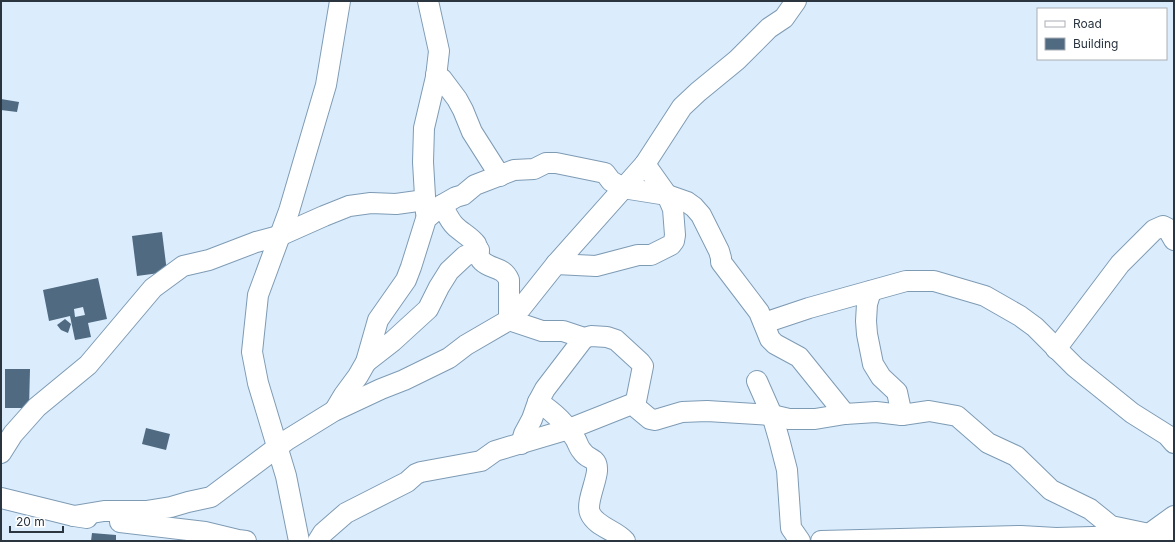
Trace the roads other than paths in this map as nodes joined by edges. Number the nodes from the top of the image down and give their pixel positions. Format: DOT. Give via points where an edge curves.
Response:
graph roads {
  1 [pos="340,1"];
  2 [pos="428,1"];
  3 [pos="796,1"];
  4 [pos="436,75"];
  5 [pos="645,164"];
  6 [pos="500,176"];
  7 [pos="623,188"];
  8 [pos="667,195"];
  9 [pos="434,202"];
  10 [pos="279,236"];
  11 [pos="1174,240"];
  12 [pos="479,250"];
  13 [pos="556,264"];
  14 [pos="871,291"];
  15 [pos="509,320"];
  16 [pos="764,323"];
  17 [pos="584,338"];
  18 [pos="1056,349"];
  19 [pos="366,362"];
  20 [pos="757,381"];
  21 [pos="538,402"];
  22 [pos="635,406"];
  23 [pos="334,412"];
  24 [pos="845,414"];
  25 [pos="772,415"];
  26 [pos="902,415"];
  27 [pos="569,429"];
  28 [pos="521,444"];
  29 [pos="1174,444"];
  30 [pos="278,447"];
  31 [pos="1,452"];
  32 [pos="1,498"];
  33 [pos="1174,506"];
  34 [pos="74,516"];
  35 [pos="1174,516"];
  36 [pos="1149,534"];
  37 [pos="1174,539"];
  38 [pos="299,540"];
  39 [pos="240,541"];
  40 [pos="292,541"];
  41 [pos="302,541"];
  42 [pos="318,541"];
  43 [pos="625,541"];
  44 [pos="800,541"];
  45 [pos="821,541"];
  1 -- 10 [label="street" via="326,85 289,211"];
  2 -- 4 [label="street" via="439,51"];
  3 -- 5 [label="street" via="784,18 769,28 737,60 682,107"];
  4 -- 6 [label="street" via="457,99 472,132"];
  4 -- 9 [label="street" via="424,128 423,162"];
  5 -- 7 [label="street"];
  5 -- 8 [label="street"];
  6 -- 7 [label="street" via="514,170 534,169 546,163 556,163 605,173 611,181"];
  6 -- 9 [label="street" via="475,185 463,195"];
  7 -- 8 [label="street"];
  7 -- 13 [label="street"];
  8 -- 13 [label="street" via="673,209 675,225 674,241 671,245 651,255 638,255 596,266"];
  8 -- 16 [label="street" via="694,207 701,215 719,251 721,262 759,312"];
  9 -- 10 [label="street" via="349,206"];
  9 -- 12 [label="street" via="455,226 475,242"];
  9 -- 19 [label="street" via="406,280 378,320"];
  10 -- 30 [label="street" via="258,295 252,352 258,383"];
  10 -- 31 [label="street" via="184,266 153,288 88,365 37,407"];
  11 -- 18 [label="street" via="1167,228 1163,226 1154,230 1120,264"];
  12 -- 15 [label="street" via="479,257 483,262 507,275"];
  12 -- 19 [label="street" via="465,256 450,271 428,310"];
  13 -- 15 [label="street"];
  14 -- 16 [label="street"];
  14 -- 18 [label="street" via="906,281 934,281 985,296 1035,327"];
  14 -- 26 [label="street" via="866,321 873,364 881,377 897,392"];
  15 -- 17 [label="street" via="542,331 563,330"];
  15 -- 23 [label="street" via="449,358"];
  16 -- 24 [label="street" via="770,339 799,357"];
  17 -- 21 [label="street"];
  17 -- 22 [label="street" via="607,337 616,340 643,366"];
  18 -- 29 [label="street" via="1086,377 1132,413 1167,434"];
  19 -- 23 [label="street"];
  20 -- 25 [label="street"];
  21 -- 27 [label="street" via="553,411"];
  21 -- 28 [label="street"];
  22 -- 25 [label="street" via="650,419 655,420 682,412"];
  22 -- 27 [label="street" via="632,404"];
  23 -- 30 [label="street"];
  24 -- 25 [label="street" via="808,419 788,419"];
  24 -- 26 [label="street" via="876,412"];
  25 -- 44 [label="street" via="787,470 791,528"];
  26 -- 36 [label="street" via="929,411 957,416 988,442 1016,456 1051,490 1090,509 1111,526"];
  27 -- 28 [label="street"];
  27 -- 43 [label="street" via="582,452 597,465 589,504 590,512 599,523"];
  28 -- 42 [label="street" via="495,451 481,461 416,474 407,482 346,513 323,533"];
  30 -- 34 [label="street" via="211,497 146,511 104,511"];
  30 -- 38 [label="street"];
  32 -- 34 [label="street"];
  33 -- 35 [label="street"];
  34 -- 39 [label="street" via="205,532"];
  35 -- 36 [label="street"];
  36 -- 37 [label="street"];
  37 -- 45 [label="street" via="1135,536 1021,536"];
  38 -- 40 [label="street"];
  38 -- 41 [label="street"];
}
